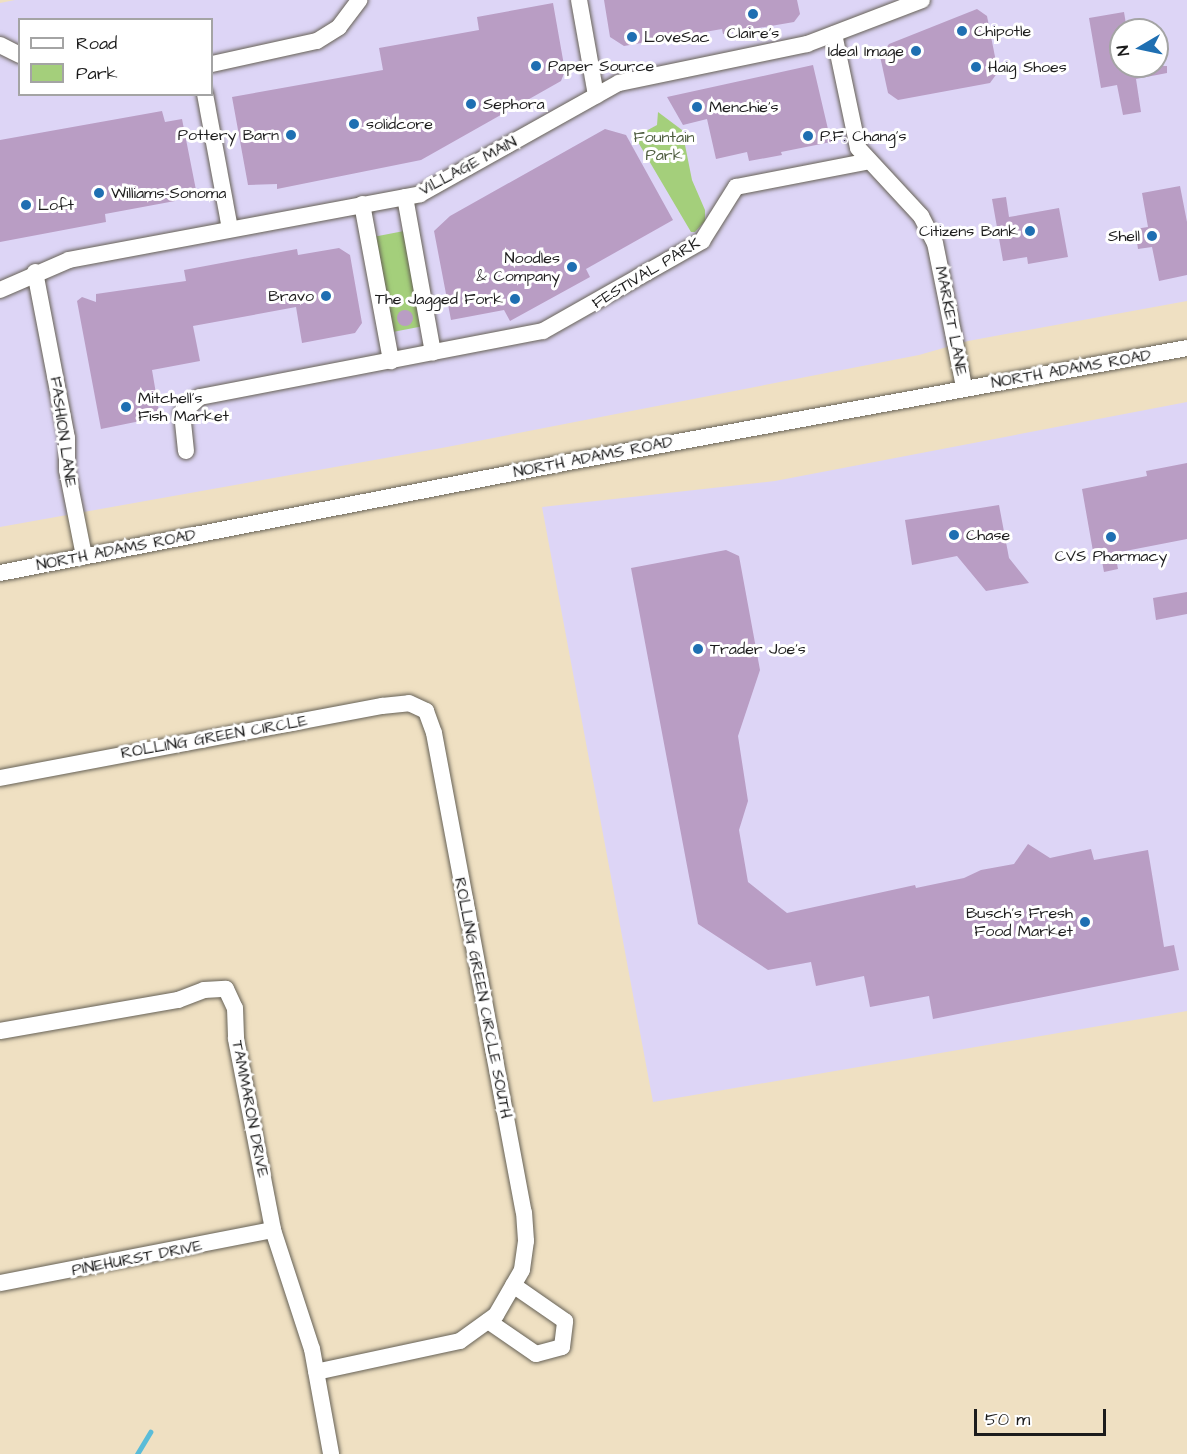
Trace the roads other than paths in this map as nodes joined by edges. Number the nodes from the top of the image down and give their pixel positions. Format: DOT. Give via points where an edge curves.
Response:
graph roads {
  1 [pos="359,0"];
  2 [pos="579,0"];
  3 [pos="920,0"];
  4 [pos="834,34"];
  5 [pos="0,45"];
  6 [pos="18,54"];
  7 [pos="213,64"];
  8 [pos="596,95"];
  9 [pos="205,96"];
  10 [pos="870,161"];
  11 [pos="405,197"];
  12 [pos="362,204"];
  13 [pos="230,229"];
  14 [pos="35,272"];
  15 [pos="0,290"];
  16 [pos="1187,348"];
  17 [pos="433,353"];
  18 [pos="391,361"];
  19 [pos="964,387"];
  20 [pos="186,451"];
  21 [pos="84,556"];
  22 [pos="0,573"];
  23 [pos="426,711"];
  24 [pos="0,778"];
  25 [pos="0,1031"];
  26 [pos="273,1230"];
  27 [pos="0,1283"];
  28 [pos="513,1285"];
  29 [pos="488,1321"];
  30 [pos="316,1372"];
  31 [pos="331,1454"];
  1 -- 7 [label="street" via="339,27 317,41"];
  2 -- 8 [label="street"];
  3 -- 4 [label="street, VILLAGE MAIN"];
  4 -- 8 [label="street, VILLAGE MAIN" via="807,44 639,75"];
  4 -- 10 [label="street, MARKET LANE" via="853,136"];
  5 -- 6 [label="street"];
  8 -- 11 [label="street, VILLAGE MAIN" via="427,192"];
  9 -- 13 [label="street"];
  10 -- 17 [label="street, FESTIVAL PARK" via="736,187 702,241 567,320 531,335"];
  10 -- 19 [label="street, MARKET LANE" via="921,216 935,243"];
  11 -- 12 [label="street, VILLAGE MAIN"];
  11 -- 17 [label="street"];
  12 -- 13 [label="street, VILLAGE MAIN"];
  12 -- 18 [label="street"];
  13 -- 14 [label="street, VILLAGE MAIN" via="69,260"];
  14 -- 15 [label="street, VILLAGE MAIN"];
  14 -- 21 [label="street, FASHION LANE" via="67,438 67,470"];
  16 -- 19 [label="street, NORTH ADAMS ROAD"];
  17 -- 18 [label="street, FESTIVAL PARK"];
  18 -- 20 [label="street, FESTIVAL PARK" via="200,397 182,413"];
  19 -- 21 [label="street, NORTH ADAMS ROAD"];
  21 -- 22 [label="street, NORTH ADAMS ROAD"];
  23 -- 24 [label="street, ROLLING GREEN CIRCLE" via="409,703 382,706"];
  23 -- 28 [label="street, ROLLING GREEN CIRCLE SOUTH" via="434,733 524,1212 522,1270"];
  25 -- 26 [label="street, TAMMARON DRIVE" via="226,989 235,1008 236,1039"];
  26 -- 27 [label="street, PINEHURST DRIVE" via="156,1256"];
  26 -- 30 [label="street, TAMMARON DRIVE" via="297,1298"];
  28 -- 29 [label="street, ROLLING GREEN CIRCLE SOUTH" via="496,1315"];
  28 -- 29 [label="street" via="565,1321 562,1347 536,1354"];
  29 -- 30 [label="street, ROLLING GREEN CIRCLE SOUTH" via="460,1341"];
  30 -- 31 [label="street, TAMMARON DRIVE"];
}
